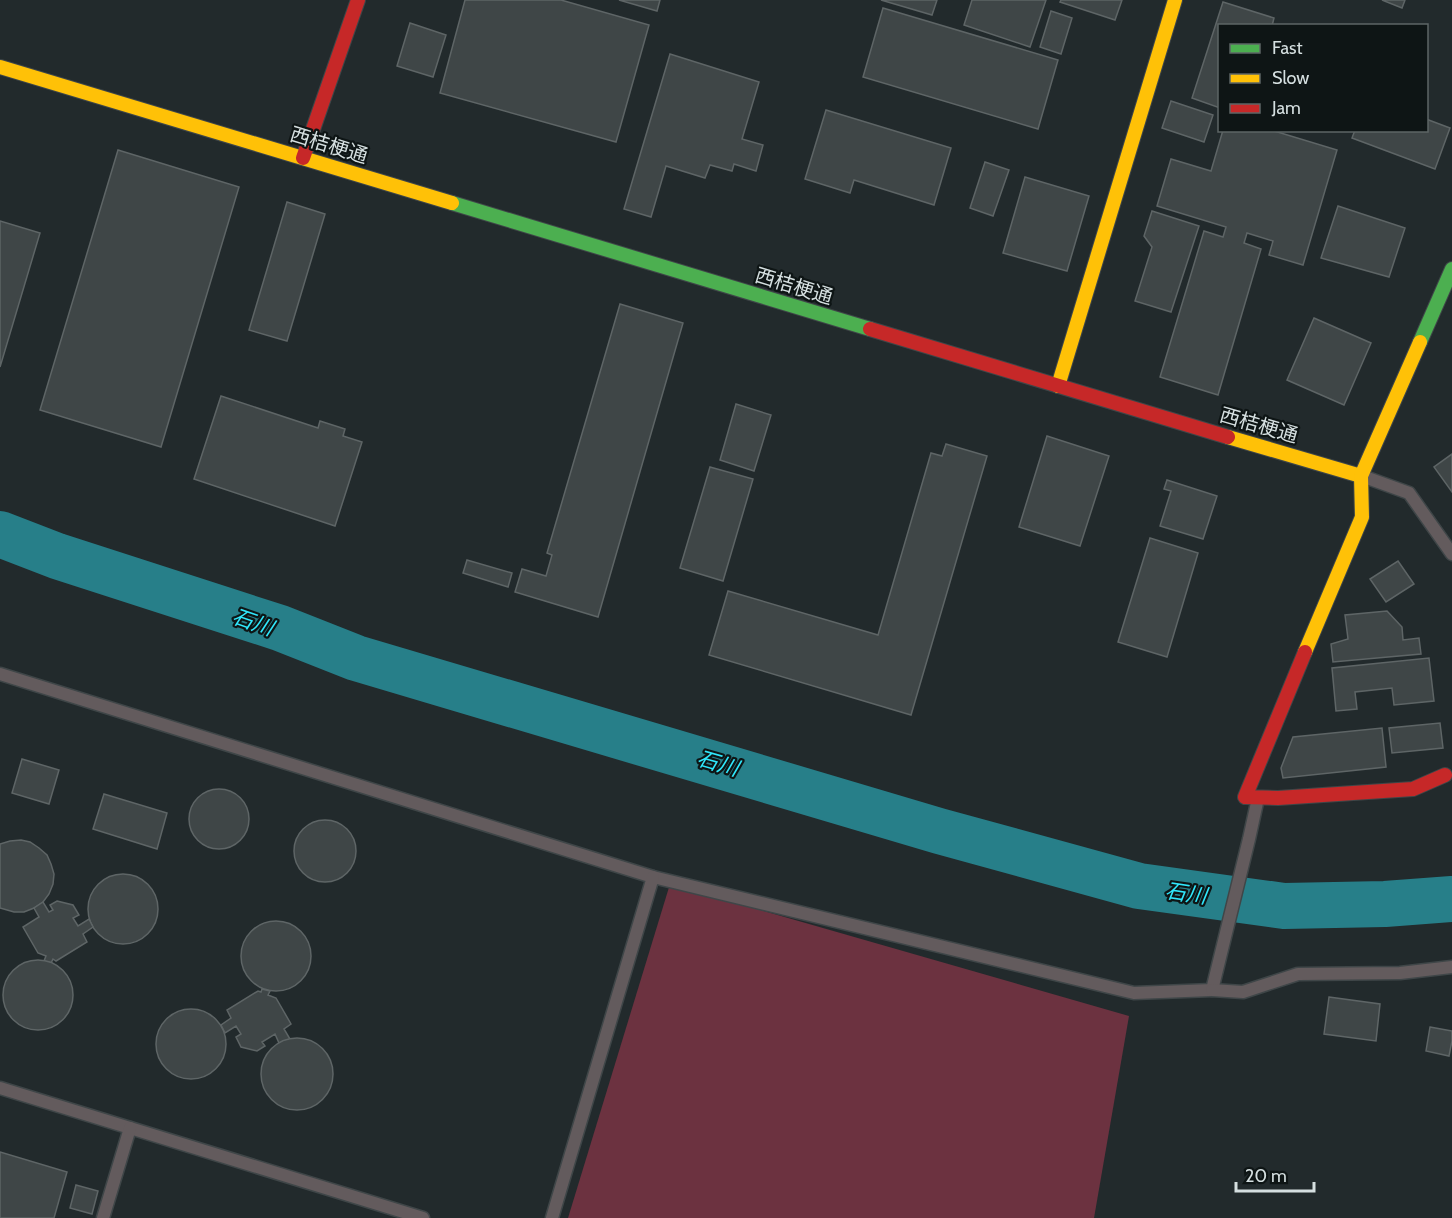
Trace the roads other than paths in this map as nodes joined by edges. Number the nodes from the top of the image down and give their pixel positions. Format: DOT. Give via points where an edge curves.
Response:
graph roads {
  1 [pos="358,0"];
  2 [pos="1175,0"];
  3 [pos="0,67"];
  4 [pos="303,158"];
  5 [pos="1452,269"];
  6 [pos="1448,289"];
  7 [pos="1058,386"];
  8 [pos="1361,476"];
  9 [pos="1452,554"];
  10 [pos="0,674"];
  11 [pos="1445,775"];
  12 [pos="1258,797"];
  13 [pos="653,877"];
  14 [pos="1452,967"];
  15 [pos="1212,990"];
  16 [pos="0,1088"];
  17 [pos="130,1128"];
  18 [pos="103,1218"];
  19 [pos="423,1218"];
  20 [pos="552,1218"];
  1 -- 4 [label="street"];
  2 -- 7 [label="street"];
  3 -- 4 [label="street, 西桔梗通"];
  4 -- 7 [label="street, 西桔梗通"];
  5 -- 6 [label="street"];
  6 -- 8 [label="street"];
  7 -- 8 [label="street, 西桔梗通"];
  8 -- 9 [label="lane" via="1409,493"];
  8 -- 12 [label="street" via="1362,517 1245,797"];
  10 -- 13 [label="lane"];
  11 -- 12 [label="street" via="1413,789"];
  12 -- 15 [label="lane"];
  13 -- 15 [label="lane" via="1134,993"];
  13 -- 20 [label="lane"];
  14 -- 15 [label="lane" via="1400,973 1298,974 1243,992"];
  16 -- 17 [label="lane"];
  17 -- 18 [label="lane"];
  17 -- 19 [label="lane"];
}
